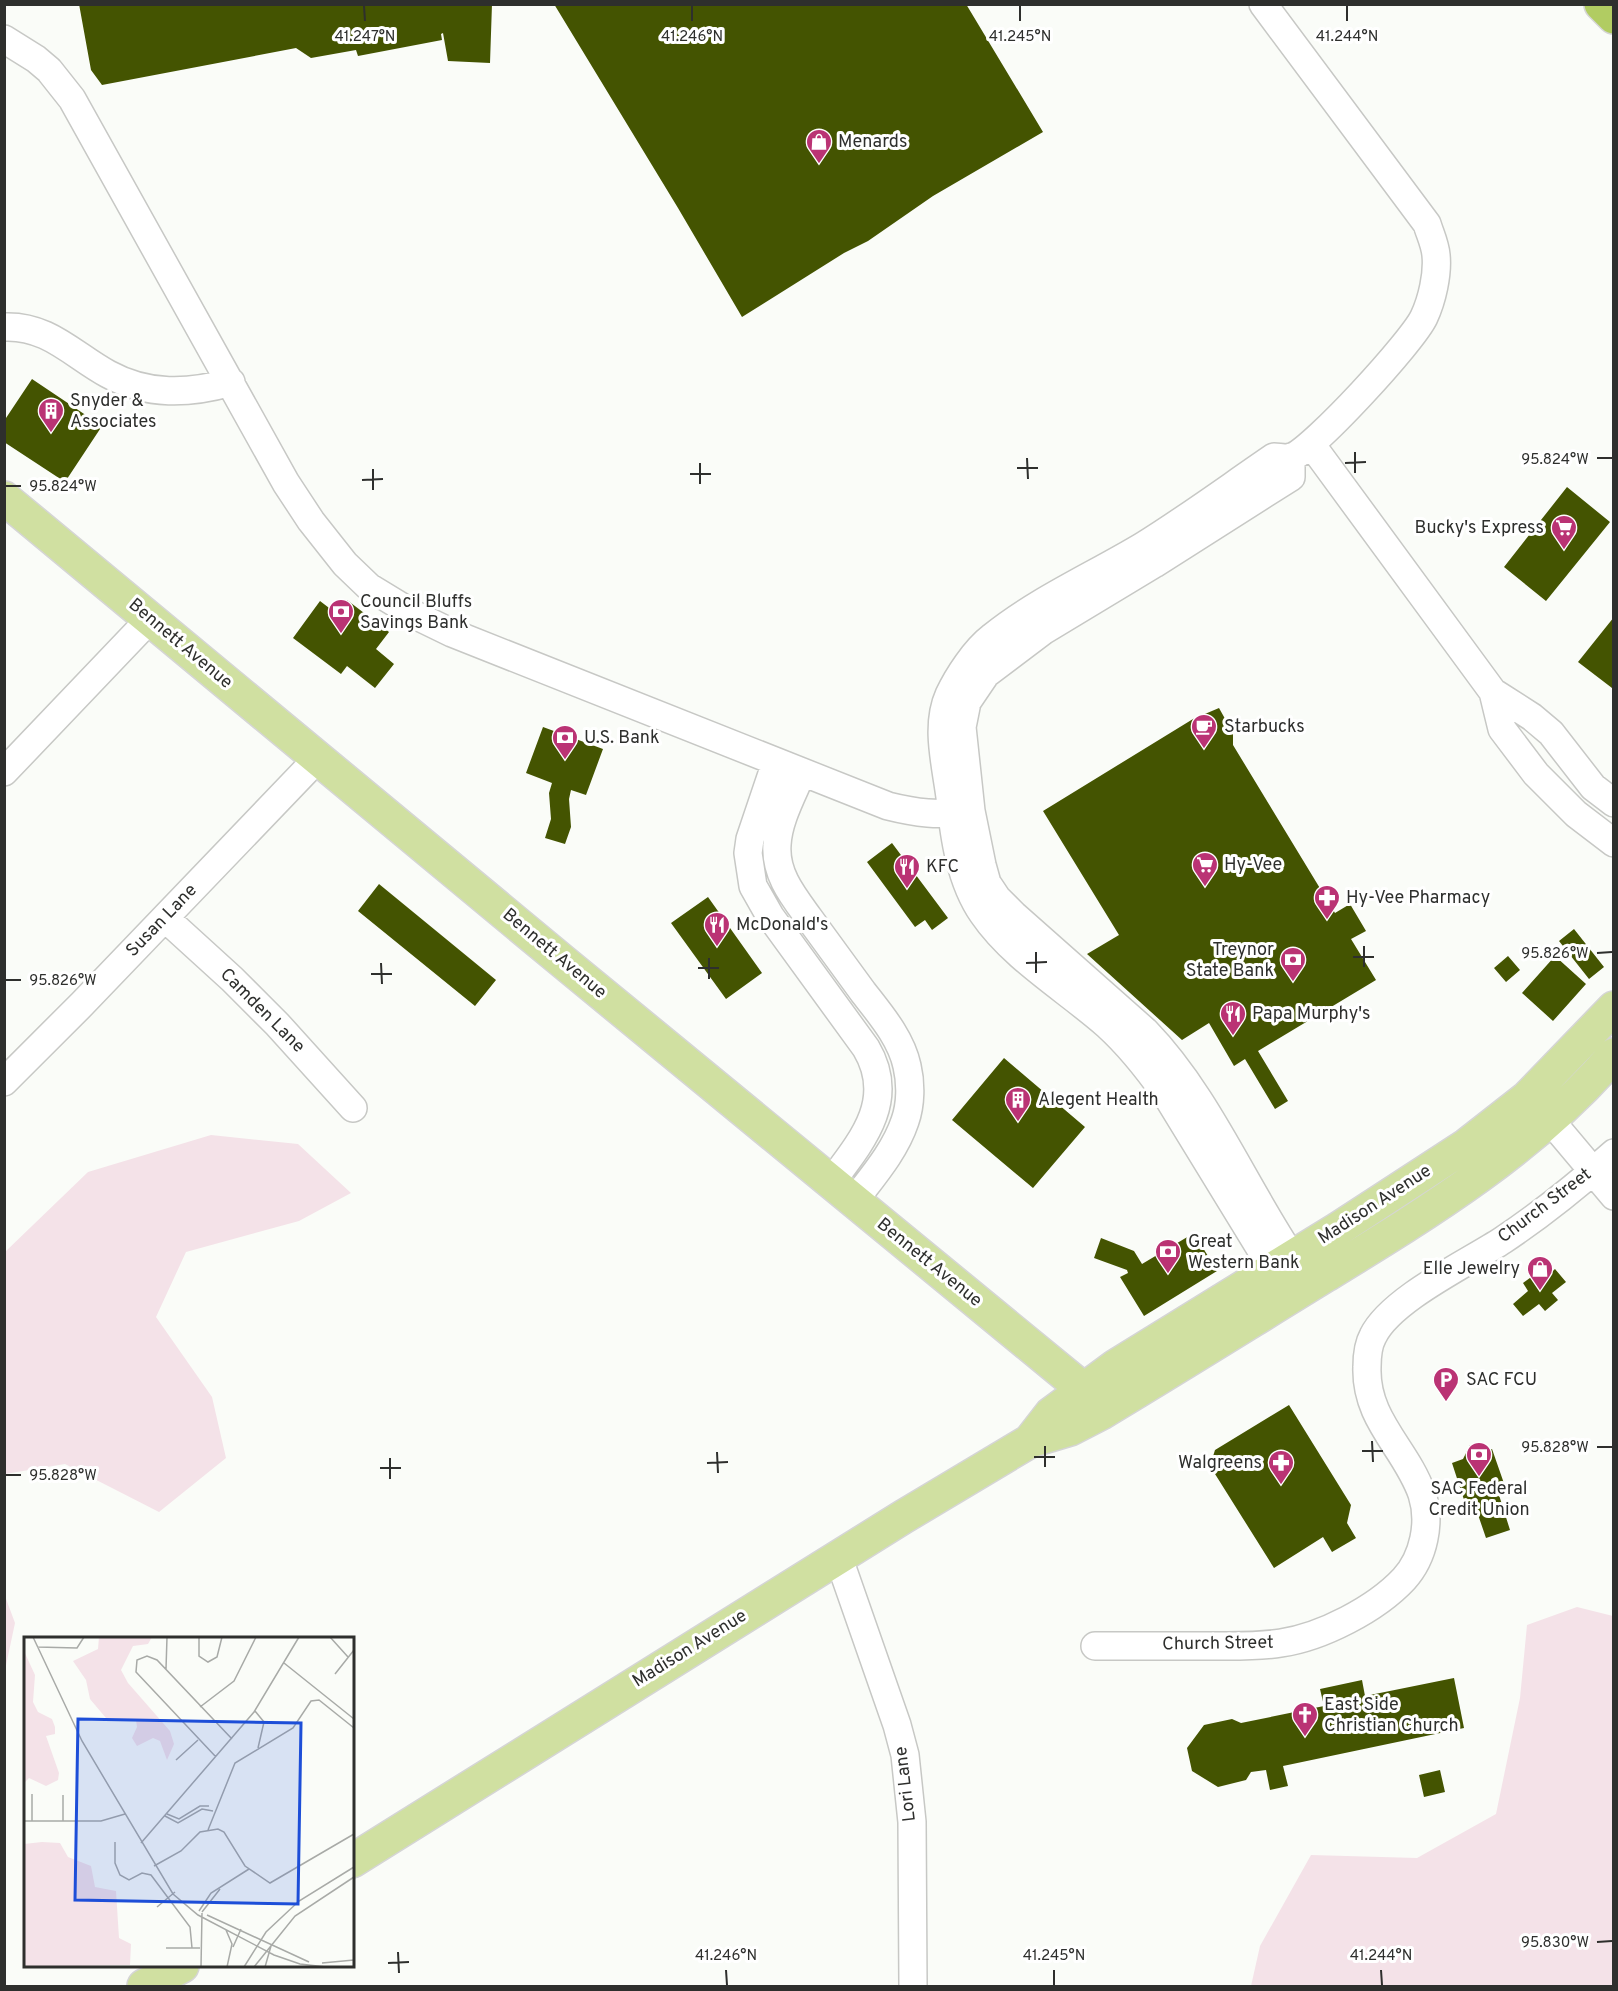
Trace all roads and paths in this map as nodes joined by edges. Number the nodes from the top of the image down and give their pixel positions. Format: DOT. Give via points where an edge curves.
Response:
graph roads {
  1 [pos="1263,4"];
  2 [pos="1601,4"];
  3 [pos="1614,17"];
  4 [pos="4,39"];
  5 [pos="4,327"];
  6 [pos="231,382"];
  7 [pos="1301,451"];
  8 [pos="4,498"];
  9 [pos="150,619"];
  10 [pos="1493,692"];
  11 [pos="318,758"];
  12 [pos="776,762"];
  13 [pos="4,772"];
  14 [pos="802,772"];
  15 [pos="1614,803"];
  16 [pos="961,812"];
  17 [pos="1614,843"];
  18 [pos="165,918"];
  19 [pos="1614,1008"];
  20 [pos="1614,1055"];
  21 [pos="4,1082"];
  22 [pos="353,1108"];
  23 [pos="1538,1109"];
  24 [pos="1614,1153"];
  25 [pos="1592,1172"];
  26 [pos="842,1191"];
  27 [pos="1614,1196"];
  28 [pos="1282,1263"];
  29 [pos="1299,1291"];
  30 [pos="1092,1401"];
  31 [pos="838,1556"];
  32 [pos="1095,1646"];
  33 [pos="354,1860"];
  34 [pos="178,1967"];
  35 [pos="144,1986"];
  36 [pos="913,1986"];
  1 -- 7 [label="street" via="1427,224 1436,256 1429,303 1412,337 1360,395"];
  2 -- 3 [label="highway"];
  4 -- 6 [label="street" via="49,70 72,99"];
  5 -- 6 [label="street" via="45,334 111,376 141,387 193,392"];
  6 -- 12 [label="street" via="311,521 345,564 384,598 452,633"];
  7 -- 10 [label="street"];
  7 -- 16 [label="street" via="1290,477 1043,631 986,674 967,702 962,728"];
  8 -- 9 [label="main road, Bennett Avenue"];
  9 -- 11 [label="main road, Bennett Avenue"];
  9 -- 13 [label="street"];
  10 -- 15 [label="street" via="1551,733 1593,787"];
  10 -- 17 [label="street" via="1502,729 1536,774 1576,814"];
  11 -- 18 [label="street, Susan Lane"];
  11 -- 26 [label="main road, Bennett Avenue"];
  12 -- 14 [label="street"];
  12 -- 26 [label="street" via="750,839 753,886 866,1048 878,1075 876,1105"];
  14 -- 16 [label="street" via="888,806 921,814"];
  14 -- 26 [label="street" via="778,832 781,874 797,902 892,1032 908,1074 909,1102 899,1136 888,1155"];
  16 -- 28 [label="street" via="987,883 997,898 1163,1050 1200,1104"];
  18 -- 21 [label="street, Susan Lane"];
  18 -- 22 [label="street, Camden Lane" via="278,1024"];
  19 -- 23 [label="main road, Madison Avenue"];
  20 -- 23 [label="main road, Madison Avenue"];
  23 -- 25 [label="street"];
  23 -- 28 [label="main road, Madison Avenue" via="1440,1163"];
  23 -- 29 [label="main road, Madison Avenue" via="1455,1193"];
  24 -- 25 [label="street, Church Street"];
  25 -- 27 [label="street"];
  25 -- 32 [label="street, Church Street" via="1502,1240 1401,1304 1383,1320 1373,1336 1367,1355 1369,1396 1422,1494 1426,1512 1418,1557 1405,1578 1354,1616 1303,1639 1257,1646"];
  26 -- 30 [label="main road, Bennett Avenue"];
  28 -- 29 [label="street" via="1298,1273"];
  28 -- 30 [label="main road, Madison Avenue" via="1116,1366"];
  29 -- 30 [label="main road, Madison Avenue"];
  30 -- 31 [label="main road, Madison Avenue" via="1051,1414 1030,1441"];
  31 -- 33 [label="main road, Madison Avenue"];
  31 -- 36 [label="street, Lori Lane" via="905,1755 912,1822"];
  34 -- 35 [label="main road"];
}
